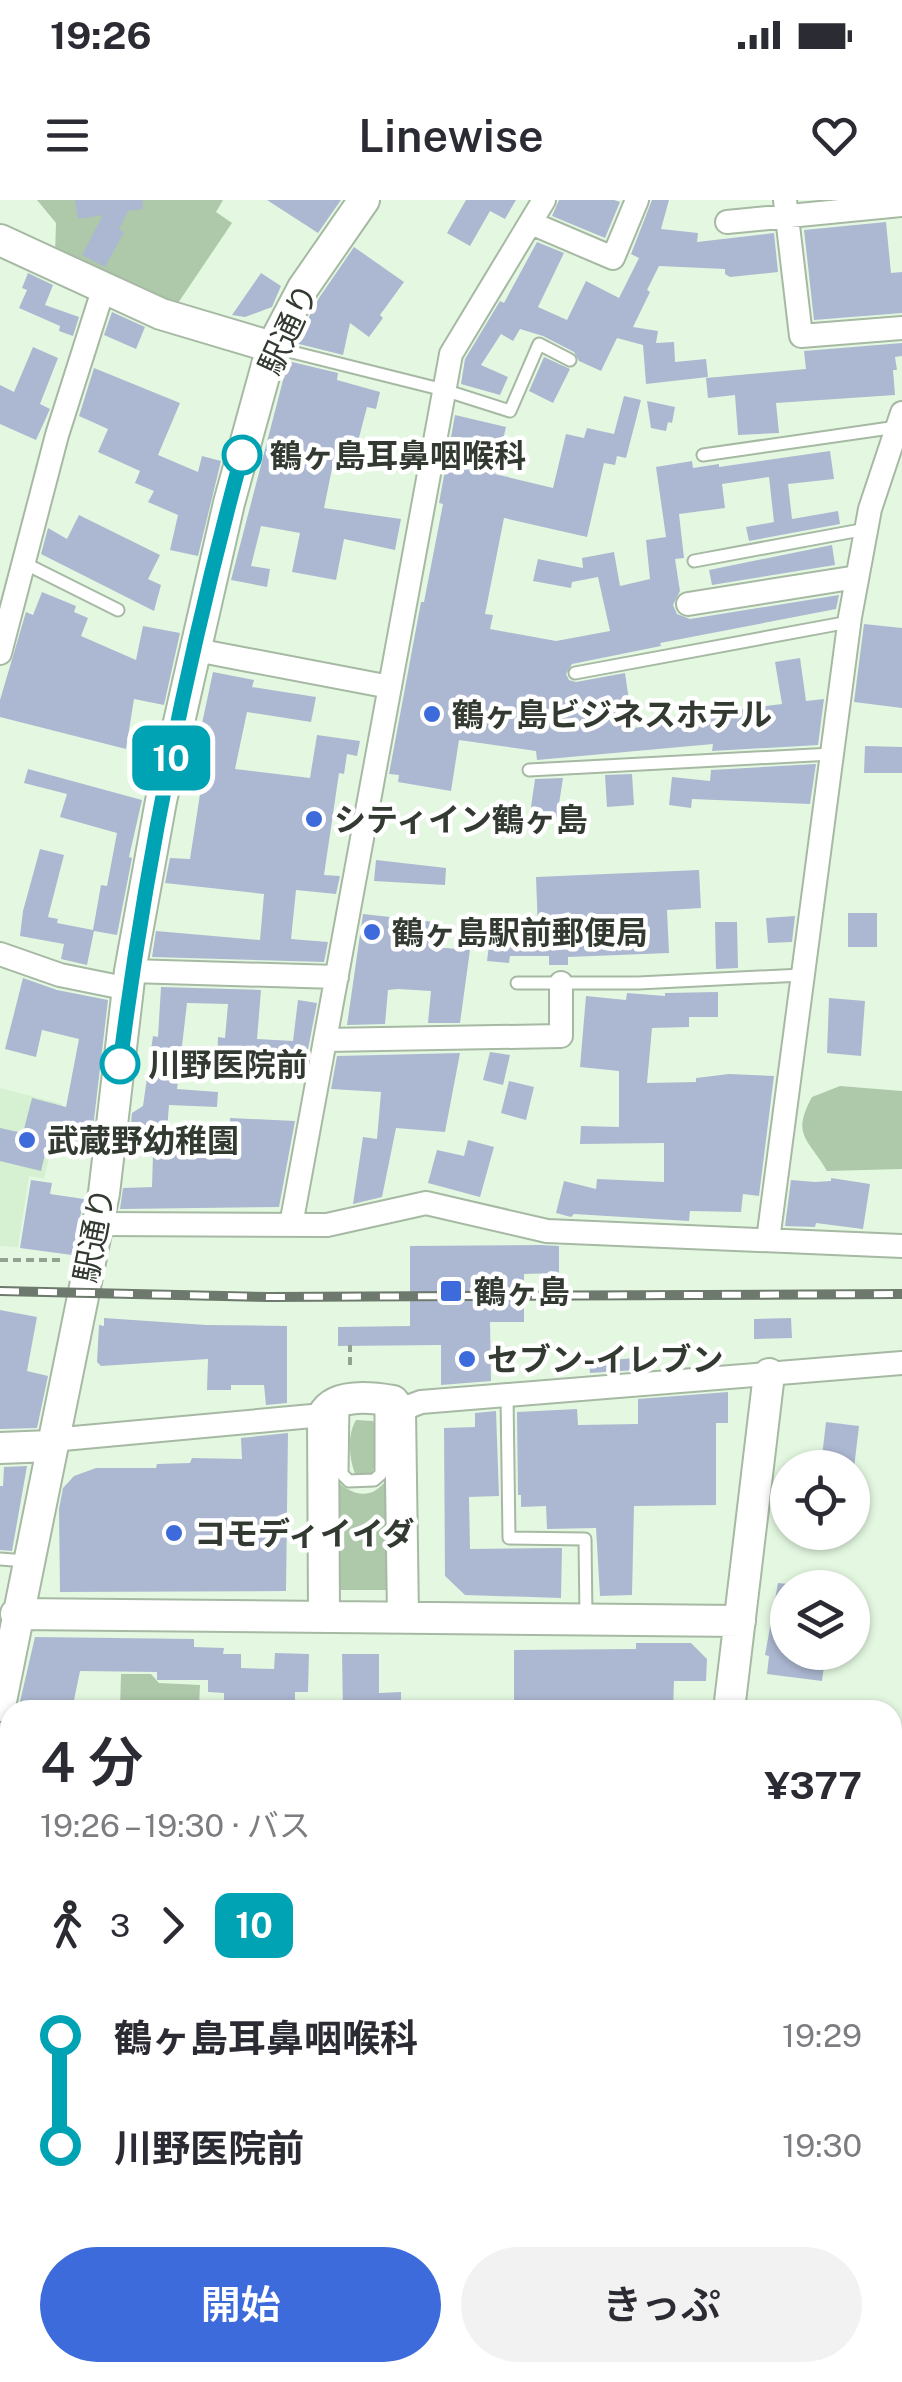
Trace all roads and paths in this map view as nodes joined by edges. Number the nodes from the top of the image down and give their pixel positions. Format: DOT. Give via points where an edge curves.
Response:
graph roads {
  1 [pos="364,200"];
  2 [pos="544,200"];
  3 [pos="637,200"];
  4 [pos="902,205"];
  5 [pos="786,209"];
  6 [pos="727,222"];
  7 [pos="531,223"];
  8 [pos="0,240"];
  9 [pos="104,287"];
  10 [pos="902,328"];
  11 [pos="272,347"];
  12 [pos="570,360"];
  13 [pos="444,390"];
  14 [pos="900,420"];
  15 [pos="703,454"];
  16 [pos="866,529"];
  17 [pos="694,561"];
  18 [pos="22,562"];
  19 [pos="857,577"];
  20 [pos="688,604"];
  21 [pos="118,610"];
  22 [pos="849,622"];
  23 [pos="196,650"];
  24 [pos="0,654"];
  25 [pos="576,673"];
  26 [pos="390,687"];
  27 [pos="832,754"];
  28 [pos="529,770"];
  29 [pos="0,954"];
  30 [pos="804,975"];
  31 [pos="337,977"];
  32 [pos="130,981"];
  33 [pos="517,983"];
  34 [pos="561,983"];
  35 [pos="326,1040"];
  36 [pos="98,1224"];
  37 [pos="292,1224"];
  38 [pos="768,1240"];
  39 [pos="902,1246"];
  40 [pos="0,1260"];
  41 [pos="90,1260"];
  42 [pos="350,1345"];
  43 [pos="902,1363"];
  44 [pos="350,1365"];
  45 [pos="769,1374"];
  46 [pos="507,1396"];
  47 [pos="390,1405"];
  48 [pos="333,1407"];
  49 [pos="52,1443"];
  50 [pos="0,1448"];
  51 [pos="14,1560"];
  52 [pos="16,1614"];
  53 [pos="324,1616"];
  54 [pos="403,1617"];
  55 [pos="586,1619"];
  56 [pos="740,1621"];
  57 [pos="1,1700"];
  58 [pos="731,1700"];
  1 -- 11 [label="street, 駅通り" via="303,288"];
  2 -- 7 [label="street"];
  3 -- 7 [label="street" via="613,258"];
  4 -- 5 [label="street"];
  5 -- 6 [label="street"];
  5 -- 10 [label="street" via="801,336"];
  7 -- 13 [label="street" via="450,354"];
  8 -- 9 [label="street"];
  9 -- 11 [label="street" via="161,314"];
  9 -- 18 [label="street"];
  11 -- 13 [label="lane"];
  11 -- 23 [label="street, 駅通り"];
  12 -- 13 [label="lane" via="539,344 510,411"];
  13 -- 26 [label="street"];
  14 -- 15 [label="lane"];
  14 -- 16 [label="street"];
  16 -- 17 [label="lane"];
  16 -- 19 [label="street"];
  18 -- 21 [label="lane"];
  18 -- 24 [label="street"];
  19 -- 20 [label="street"];
  19 -- 22 [label="street"];
  22 -- 25 [label="lane"];
  22 -- 27 [label="street"];
  23 -- 26 [label="street"];
  23 -- 32 [label="street, 駅通り"];
  26 -- 31 [label="street"];
  27 -- 28 [label="lane"];
  27 -- 30 [label="street"];
  29 -- 32 [label="street" via="60,975"];
  30 -- 34 [label="lane"];
  30 -- 38 [label="street"];
  31 -- 32 [label="street"];
  31 -- 35 [label="street"];
  32 -- 36 [label="street, 駅通り"];
  33 -- 34 [label="lane"];
  34 -- 35 [label="street" via="561,1036"];
  35 -- 37 [label="street"];
  36 -- 37 [label="street"];
  36 -- 41 [label="street, 駅通り"];
  37 -- 38 [label="street" via="328,1224 426,1203 548,1232"];
  38 -- 39 [label="street"];
  40 -- 41 [label="path"];
  41 -- 49 [label="street, 駅通り"];
  42 -- 44 [label="path"];
  43 -- 45 [label="street"];
  45 -- 46 [label="street"];
  45 -- 56 [label="street"];
  46 -- 47 [label="street"];
  46 -- 55 [label="lane" via="509,1538 586,1539"];
  47 -- 48 [label="street"];
  47 -- 48 [label="lane" via="382,1474 349,1481 342,1474"];
  47 -- 54 [label="street"];
  48 -- 49 [label="street"];
  48 -- 53 [label="street"];
  49 -- 50 [label="street"];
  49 -- 51 [label="street, 駅通り"];
  51 -- 52 [label="street, 駅通り"];
  52 -- 53 [label="street"];
  52 -- 57 [label="street, 駅通り"];
  53 -- 54 [label="street"];
  54 -- 55 [label="street"];
  55 -- 56 [label="street"];
  56 -- 58 [label="street"];
}
